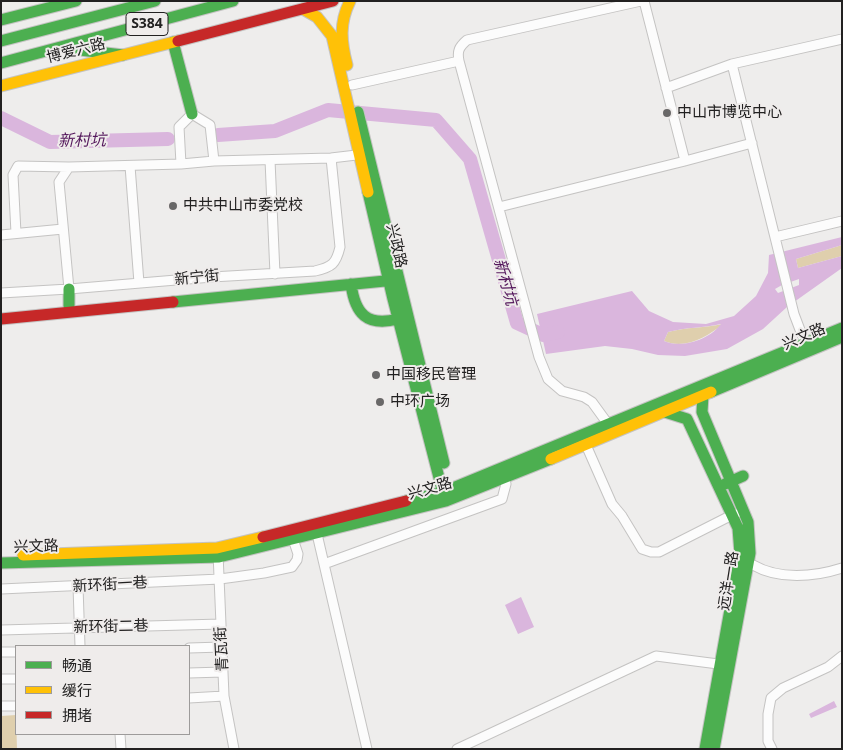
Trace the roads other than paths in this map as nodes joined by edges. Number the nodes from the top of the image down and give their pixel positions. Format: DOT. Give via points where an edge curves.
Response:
graph roads {
  1 [pos="155,1"];
  2 [pos="232,1"];
  3 [pos="333,1"];
  4 [pos="350,1"];
  5 [pos="642,1"];
  6 [pos="68,2"];
  7 [pos="303,9"];
  8 [pos="1,20"];
  9 [pos="842,39"];
  10 [pos="1,41"];
  11 [pos="174,42"];
  12 [pos="62,48"];
  13 [pos="123,55"];
  14 [pos="458,61"];
  15 [pos="1,63"];
  16 [pos="732,64"];
  17 [pos="348,85"];
  18 [pos="1,86"];
  19 [pos="666,88"];
  20 [pos="192,114"];
  21 [pos="752,143"];
  22 [pos="364,154"];
  23 [pos="331,158"];
  24 [pos="270,160"];
  25 [pos="214,161"];
  26 [pos="685,162"];
  27 [pos="181,164"];
  28 [pos="130,166"];
  29 [pos="69,167"];
  30 [pos="499,207"];
  31 [pos="842,221"];
  32 [pos="63,229"];
  33 [pos="16,233"];
  34 [pos="1,235"];
  35 [pos="776,241"];
  36 [pos="275,274"];
  37 [pos="392,277"];
  38 [pos="139,283"];
  39 [pos="351,284"];
  40 [pos="69,288"];
  41 [pos="1,293"];
  42 [pos="69,306"];
  43 [pos="1,314"];
  44 [pos="1,319"];
  45 [pos="398,319"];
  46 [pos="842,328"];
  47 [pos="842,338"];
  48 [pos="805,343"];
  49 [pos="704,396"];
  50 [pos="665,412"];
  51 [pos="608,424"];
  52 [pos="586,445"];
  53 [pos="743,476"];
  54 [pos="504,479"];
  55 [pos="731,482"];
  56 [pos="719,487"];
  57 [pos="448,495"];
  58 [pos="745,513"];
  59 [pos="732,515"];
  60 [pos="317,534"];
  61 [pos="293,539"];
  62 [pos="218,552"];
  63 [pos="1,556"];
  64 [pos="1,563"];
  65 [pos="324,564"];
  66 [pos="746,564"];
  67 [pos="842,568"];
  68 [pos="220,579"];
  69 [pos="78,586"];
  70 [pos="1,589"];
  71 [pos="221,624"];
  72 [pos="79,628"];
  73 [pos="1,630"];
  74 [pos="80,645"];
  75 [pos="222,647"];
  76 [pos="190,648"];
  77 [pos="1,652"];
  78 [pos="15,652"];
  79 [pos="842,656"];
  80 [pos="724,665"];
  81 [pos="223,672"];
  82 [pos="190,673"];
  83 [pos="1,679"];
  84 [pos="15,679"];
  85 [pos="224,696"];
  86 [pos="190,698"];
  87 [pos="1,706"];
  88 [pos="15,706"];
  89 [pos="120,735"];
  90 [pos="121,749"];
  91 [pos="234,749"];
  92 [pos="367,749"];
  93 [pos="457,749"];
  94 [pos="705,749"];
  95 [pos="714,749"];
  96 [pos="772,749"];
  1 -- 10 [label="main road, 博爱六路 / S384"];
  2 -- 12 [label="main road, 博爱六路 / S384"];
  3 -- 7 [label="main road, 博爱六路"];
  4 -- 17 [label="main road, 兴政路" via="342,13 340,24"];
  5 -- 14 [label="street" via="467,40 457,52"];
  5 -- 19 [label="street"];
  6 -- 8 [label="main road"];
  7 -- 11 [label="main road, 博爱六路"];
  7 -- 17 [label="main road, 兴政路" via="317,17 332,36"];
  9 -- 16 [label="street"];
  11 -- 13 [label="main road, 博爱六路"];
  11 -- 20 [label="main road"];
  12 -- 13 [label="main road"];
  12 -- 15 [label="main road, 博爱六路 / S384"];
  13 -- 18 [label="main road, 博爱六路"];
  14 -- 17 [label="street"];
  14 -- 30 [label="street"];
  16 -- 19 [label="street"];
  16 -- 21 [label="street"];
  17 -- 22 [label="main road, 兴政路"];
  19 -- 26 [label="street"];
  20 -- 25 [label="street" via="210,125"];
  20 -- 27 [label="street" via="179,127"];
  21 -- 26 [label="street"];
  21 -- 35 [label="street"];
  22 -- 23 [label="street"];
  22 -- 37 [label="main road, 兴政路"];
  23 -- 24 [label="street"];
  23 -- 36 [label="street" via="340,247 337,258 329,268 322,270"];
  24 -- 25 [label="street"];
  24 -- 36 [label="street"];
  25 -- 27 [label="street"];
  26 -- 30 [label="street"];
  27 -- 28 [label="street"];
  28 -- 29 [label="street"];
  28 -- 38 [label="street"];
  29 -- 32 [label="street" via="59,182"];
  29 -- 33 [label="street" via="18,166 13,176"];
  30 -- 51 [label="street" via="548,379 562,391 592,402"];
  31 -- 35 [label="street"];
  32 -- 33 [label="street"];
  32 -- 40 [label="street"];
  33 -- 34 [label="street"];
  35 -- 48 [label="street" via="794,314"];
  36 -- 38 [label="street"];
  37 -- 39 [label="main road"];
  37 -- 42 [label="main road, 新宁街"];
  37 -- 45 [label="main road, 兴政路"];
  37 -- 57 [label="main road, 兴政路"];
  38 -- 40 [label="street"];
  39 -- 44 [label="main road"];
  39 -- 45 [label="main road" via="352,296 364,316 374,322 388,323"];
  40 -- 41 [label="street"];
  40 -- 42 [label="main road"];
  42 -- 43 [label="main road, 新宁街"];
  45 -- 57 [label="main road, 兴政路"];
  46 -- 48 [label="main road, 兴文路"];
  47 -- 49 [label="main road, 兴文路"];
  48 -- 51 [label="main road, 兴文路"];
  49 -- 50 [label="main road, 兴文路"];
  49 -- 55 [label="main road, 远洋一路" via="702,412"];
  50 -- 52 [label="main road, 兴文路"];
  50 -- 56 [label="main road" via="687,419"];
  51 -- 57 [label="main road, 兴文路"];
  52 -- 54 [label="main road, 兴文路"];
  52 -- 59 [label="street" via="612,504 642,549 659,552"];
  53 -- 55 [label="main road"];
  54 -- 57 [label="main road, 兴文路"];
  54 -- 65 [label="street" via="502,499"];
  55 -- 56 [label="main road"];
  55 -- 58 [label="main road, 远洋一路"];
  56 -- 59 [label="main road"];
  57 -- 60 [label="main road, 兴文路"];
  57 -- 62 [label="main road, 兴文路"];
  58 -- 59 [label="street"];
  58 -- 66 [label="main road, 远洋一路" via="750,553"];
  59 -- 66 [label="main road, 远洋一路" via="738,528 740,554"];
  60 -- 61 [label="main road, 兴文路"];
  60 -- 65 [label="street"];
  61 -- 62 [label="main road, 兴文路"];
  61 -- 68 [label="street, 新环街一巷" via="298,554 292,567"];
  62 -- 63 [label="main road, 兴文路"];
  62 -- 64 [label="main road, 兴文路"];
  62 -- 68 [label="street, 青瓦街"];
  65 -- 92 [label="street"];
  66 -- 67 [label="street" via="765,572 796,575 824,574"];
  66 -- 80 [label="main road, 远洋一路"];
  68 -- 69 [label="street, 新环街一巷"];
  68 -- 71 [label="street, 青瓦街"];
  69 -- 70 [label="street, 新环街一巷"];
  69 -- 72 [label="street"];
  71 -- 72 [label="street, 新环街二巷"];
  71 -- 75 [label="street, 青瓦街"];
  72 -- 73 [label="street, 新环街二巷"];
  72 -- 74 [label="street"];
  75 -- 76 [label="street"];
  75 -- 81 [label="street, 青瓦街"];
  77 -- 78 [label="street"];
  79 -- 96 [label="street" via="771,698 768,741"];
  80 -- 93 [label="street" via="656,656"];
  80 -- 94 [label="main road, 远洋一路"];
  80 -- 95 [label="main road, 远洋一路"];
  81 -- 82 [label="street"];
  81 -- 85 [label="street, 青瓦街"];
  83 -- 84 [label="street"];
  85 -- 86 [label="street"];
  85 -- 91 [label="street, 青瓦街"];
  87 -- 88 [label="street"];
  89 -- 90 [label="street"];
}
